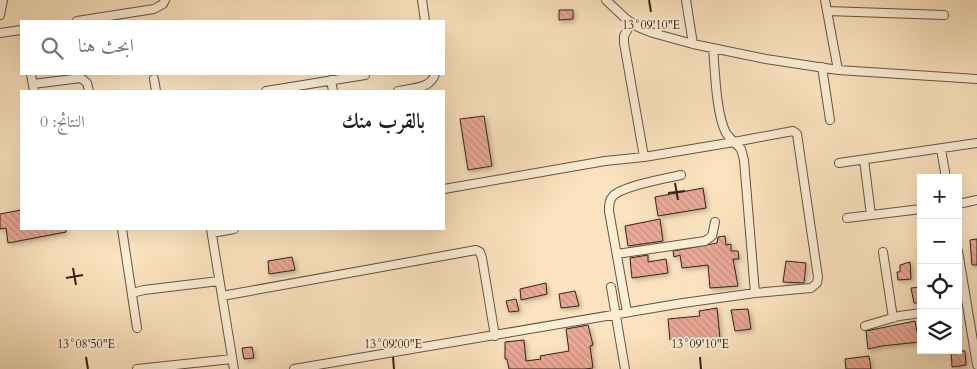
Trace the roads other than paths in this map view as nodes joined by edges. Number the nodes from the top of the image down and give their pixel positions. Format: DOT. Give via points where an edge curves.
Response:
graph roads {
  1 [pos="3,0"];
  2 [pos="165,0"];
  3 [pos="422,0"];
  4 [pos="606,0"];
  5 [pos="686,0"];
  6 [pos="825,0"];
  7 [pos="828,11"];
  8 [pos="0,15"];
  9 [pos="944,15"];
  10 [pos="83,20"];
  11 [pos="425,20"];
  12 [pos="631,23"];
  13 [pos="20,30"];
  14 [pos="0,34"];
  15 [pos="693,44"];
  16 [pos="713,48"];
  17 [pos="822,67"];
  18 [pos="838,70"];
  19 [pos="31,75"];
  20 [pos="365,75"];
  21 [pos="435,75"];
  22 [pos="154,79"];
  23 [pos="977,79"];
  24 [pos="331,80"];
  25 [pos="33,88"];
  26 [pos="89,90"];
  27 [pos="156,90"];
  28 [pos="272,90"];
  29 [pos="333,90"];
  30 [pos="403,90"];
  31 [pos="830,120"];
  32 [pos="734,142"];
  33 [pos="977,143"];
  34 [pos="942,149"];
  35 [pos="644,158"];
  36 [pos="864,160"];
  37 [pos="839,164"];
  38 [pos="945,174"];
  39 [pos="682,175"];
  40 [pos="445,189"];
  41 [pos="977,200"];
  42 [pos="962,203"];
  43 [pos="917,209"];
  44 [pos="872,215"];
  45 [pos="847,218"];
  46 [pos="715,222"];
  47 [pos="122,230"];
  48 [pos="212,231"];
  49 [pos="883,252"];
  50 [pos="617,254"];
  51 [pos="960,264"];
  52 [pos="219,281"];
  53 [pos="611,287"];
  54 [pos="132,293"];
  55 [pos="755,293"];
  56 [pos="222,296"];
  57 [pos="968,308"];
  58 [pos="962,309"];
  59 [pos="627,312"];
  60 [pos="616,314"];
  61 [pos="917,314"];
  62 [pos="893,318"];
  63 [pos="865,326"];
  64 [pos="137,328"];
  65 [pos="495,336"];
  66 [pos="975,336"];
  67 [pos="232,358"];
  68 [pos="977,366"];
  69 [pos="137,369"];
  70 [pos="234,369"];
  71 [pos="294,369"];
  72 [pos="625,369"];
  1 -- 8 [label="street"];
  2 -- 10 [label="street" via="154,9"];
  3 -- 11 [label="street"];
  4 -- 12 [label="street"];
  5 -- 15 [label="street"];
  6 -- 7 [label="street"];
  7 -- 9 [label="street"];
  7 -- 18 [label="street"];
  12 -- 15 [label="street" via="652,33"];
  12 -- 35 [label="street" via="624,43"];
  13 -- 14 [label="street"];
  15 -- 16 [label="street"];
  16 -- 17 [label="street"];
  16 -- 32 [label="street" via="722,123"];
  17 -- 18 [label="street"];
  17 -- 31 [label="street"];
  18 -- 23 [label="street"];
  19 -- 25 [label="street"];
  20 -- 24 [label="street"];
  21 -- 30 [label="street" via="428,85"];
  22 -- 27 [label="street"];
  24 -- 28 [label="street"];
  24 -- 29 [label="street"];
  25 -- 26 [label="street" via="82,78"];
  32 -- 35 [label="street"];
  32 -- 55 [label="street" via="741,149 744,160"];
  32 -- 55 [label="street" via="793,131 798,134 818,277 811,288"];
  33 -- 34 [label="street"];
  34 -- 36 [label="street"];
  34 -- 38 [label="street"];
  35 -- 40 [label="street" via="605,161"];
  36 -- 37 [label="street"];
  36 -- 44 [label="street"];
  39 -- 50 [label="street" via="635,186 611,198"];
  41 -- 42 [label="street"];
  43 -- 44 [label="street"];
  44 -- 45 [label="street"];
  46 -- 50 [label="street" via="712,236 705,241"];
  47 -- 54 [label="street"];
  48 -- 52 [label="street"];
  49 -- 62 [label="street"];
  50 -- 59 [label="street"];
  51 -- 57 [label="street"];
  52 -- 54 [label="street"];
  52 -- 56 [label="street"];
  53 -- 60 [label="street"];
  54 -- 64 [label="street"];
  55 -- 59 [label="street"];
  56 -- 65 [label="street" via="476,250 482,258"];
  56 -- 67 [label="street"];
  57 -- 58 [label="street"];
  57 -- 66 [label="street"];
  59 -- 60 [label="street"];
  60 -- 65 [label="street"];
  60 -- 72 [label="street"];
  61 -- 62 [label="street"];
  62 -- 63 [label="street"];
  65 -- 71 [label="street"];
  66 -- 68 [label="street"];
  67 -- 69 [label="street"];
  67 -- 70 [label="street"];
}
